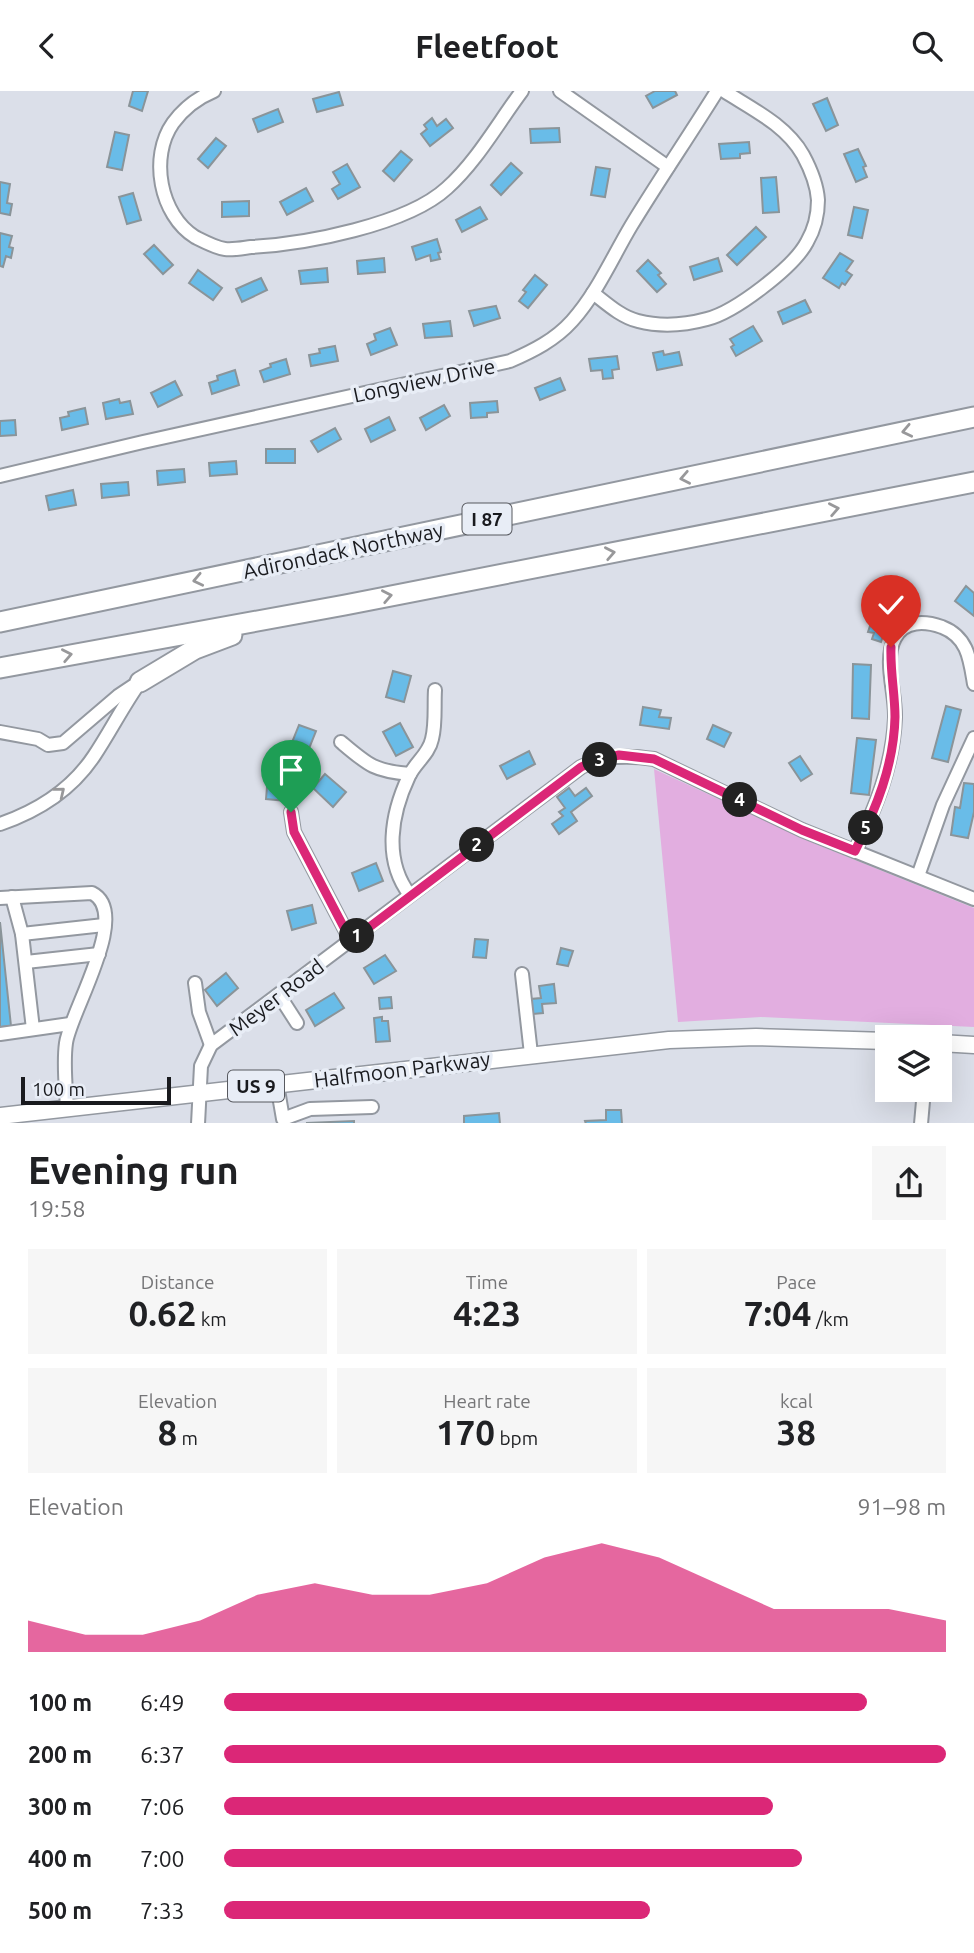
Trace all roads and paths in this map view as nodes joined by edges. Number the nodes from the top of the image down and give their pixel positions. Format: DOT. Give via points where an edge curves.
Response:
graph roads {
  1 [pos="214,91"];
  2 [pos="522,91"];
  3 [pos="559,91"];
  4 [pos="718,91"];
  5 [pos="724,91"];
  6 [pos="668,167"];
  7 [pos="593,293"];
  8 [pos="974,417"];
  9 [pos="0,476"];
  10 [pos="974,482"];
  11 [pos="345,605"];
  12 [pos="0,622"];
  13 [pos="0,668"];
  14 [pos="139,682"];
  15 [pos="974,684"];
  16 [pos="435,690"];
  17 [pos="0,732"];
  18 [pos="974,738"];
  19 [pos="341,742"];
  20 [pos="410,774"];
  21 [pos="291,812"];
  22 [pos="0,824"];
  23 [pos="855,851"];
  24 [pos="918,876"];
  25 [pos="410,895"];
  26 [pos="6,897"];
  27 [pos="974,899"];
  28 [pos="104,925"];
  29 [pos="22,934"];
  30 [pos="351,941"];
  31 [pos="99,954"];
  32 [pos="26,962"];
  33 [pos="522,974"];
  34 [pos="195,983"];
  35 [pos="279,995"];
  36 [pos="297,1023"];
  37 [pos="70,1024"];
  38 [pos="33,1028"];
  39 [pos="0,1034"];
  40 [pos="875,1041"];
  41 [pos="952,1044"];
  42 [pos="211,1045"];
  43 [pos="974,1045"];
  44 [pos="531,1054"];
  45 [pos="277,1084"];
  46 [pos="200,1093"];
  47 [pos="923,1102"];
  48 [pos="372,1107"];
  49 [pos="60,1114"];
  50 [pos="0,1116"];
  51 [pos="280,1121"];
  52 [pos="198,1123"];
  53 [pos="922,1123"];
  1 -- 2 [label="street" via="195,100 172,124 161,171 164,195 181,225 195,237 225,249 269,246 362,228 421,206 464,170"];
  3 -- 6 [label="street"];
  4 -- 6 [label="street, Longview Drive"];
  5 -- 7 [label="street" via="789,135 802,154 818,200 807,243 786,267 742,302 708,319 661,325 637,321"];
  6 -- 7 [label="street, Longview Drive"];
  7 -- 9 [label="street, Longview Drive" via="557,336 510,361"];
  8 -- 12 [label="highway, Adirondack Northway / I 87, one-way"];
  11 -- 10 [label="highway, one-way"];
  13 -- 11 [label="highway, one-way"];
  11 -- 14 [label="highway" via="216,639"];
  14 -- 17 [label="street" via="63,743 48,745"];
  22 -- 14 [label="street, one-way" via="37,808 77,777"];
  15 -- 23 [label="street" via="968,652 953,632 925,623 901,628 891,647 895,716 890,757 877,804"];
  16 -- 20 [label="street" via="432,740"];
  18 -- 24 [label="street"];
  19 -- 20 [label="street" via="368,765"];
  20 -- 25 [label="street" via="397,810 391,847 400,882"];
  21 -- 30 [label="street" via="294,832"];
  23 -- 24 [label="street, Meyer Road"];
  23 -- 25 [label="street, Meyer Road" via="654,759 619,755 581,767"];
  24 -- 27 [label="street, Meyer Road"];
  25 -- 30 [label="street, Meyer Road"];
  26 -- 28 [label="street" via="92,893 103,905"];
  26 -- 29 [label="street"];
  28 -- 29 [label="street"];
  28 -- 31 [label="street"];
  29 -- 32 [label="street"];
  30 -- 35 [label="street, Meyer Road"];
  31 -- 32 [label="street"];
  31 -- 37 [label="street"];
  32 -- 38 [label="street"];
  33 -- 44 [label="street"];
  34 -- 42 [label="street"];
  35 -- 36 [label="street"];
  35 -- 42 [label="street, Meyer Road"];
  37 -- 38 [label="street"];
  37 -- 49 [label="street"];
  38 -- 39 [label="street"];
  40 -- 44 [label="main road, US 9" via="756,1037"];
  41 -- 43 [label="main road"];
  42 -- 46 [label="street, Meyer Road" via="201,1066"];
  44 -- 45 [label="main road, Halfmoon Parkway / US 9"];
  45 -- 46 [label="main road, Halfmoon Parkway / US 9"];
  45 -- 51 [label="street"];
  46 -- 49 [label="main road, Halfmoon Parkway / US 9"];
  46 -- 52 [label="street, Meyer Road"];
  47 -- 53 [label="street"];
  48 -- 51 [label="street" via="310,1109"];
  49 -- 50 [label="main road, Halfmoon Parkway / US 9"];
}
